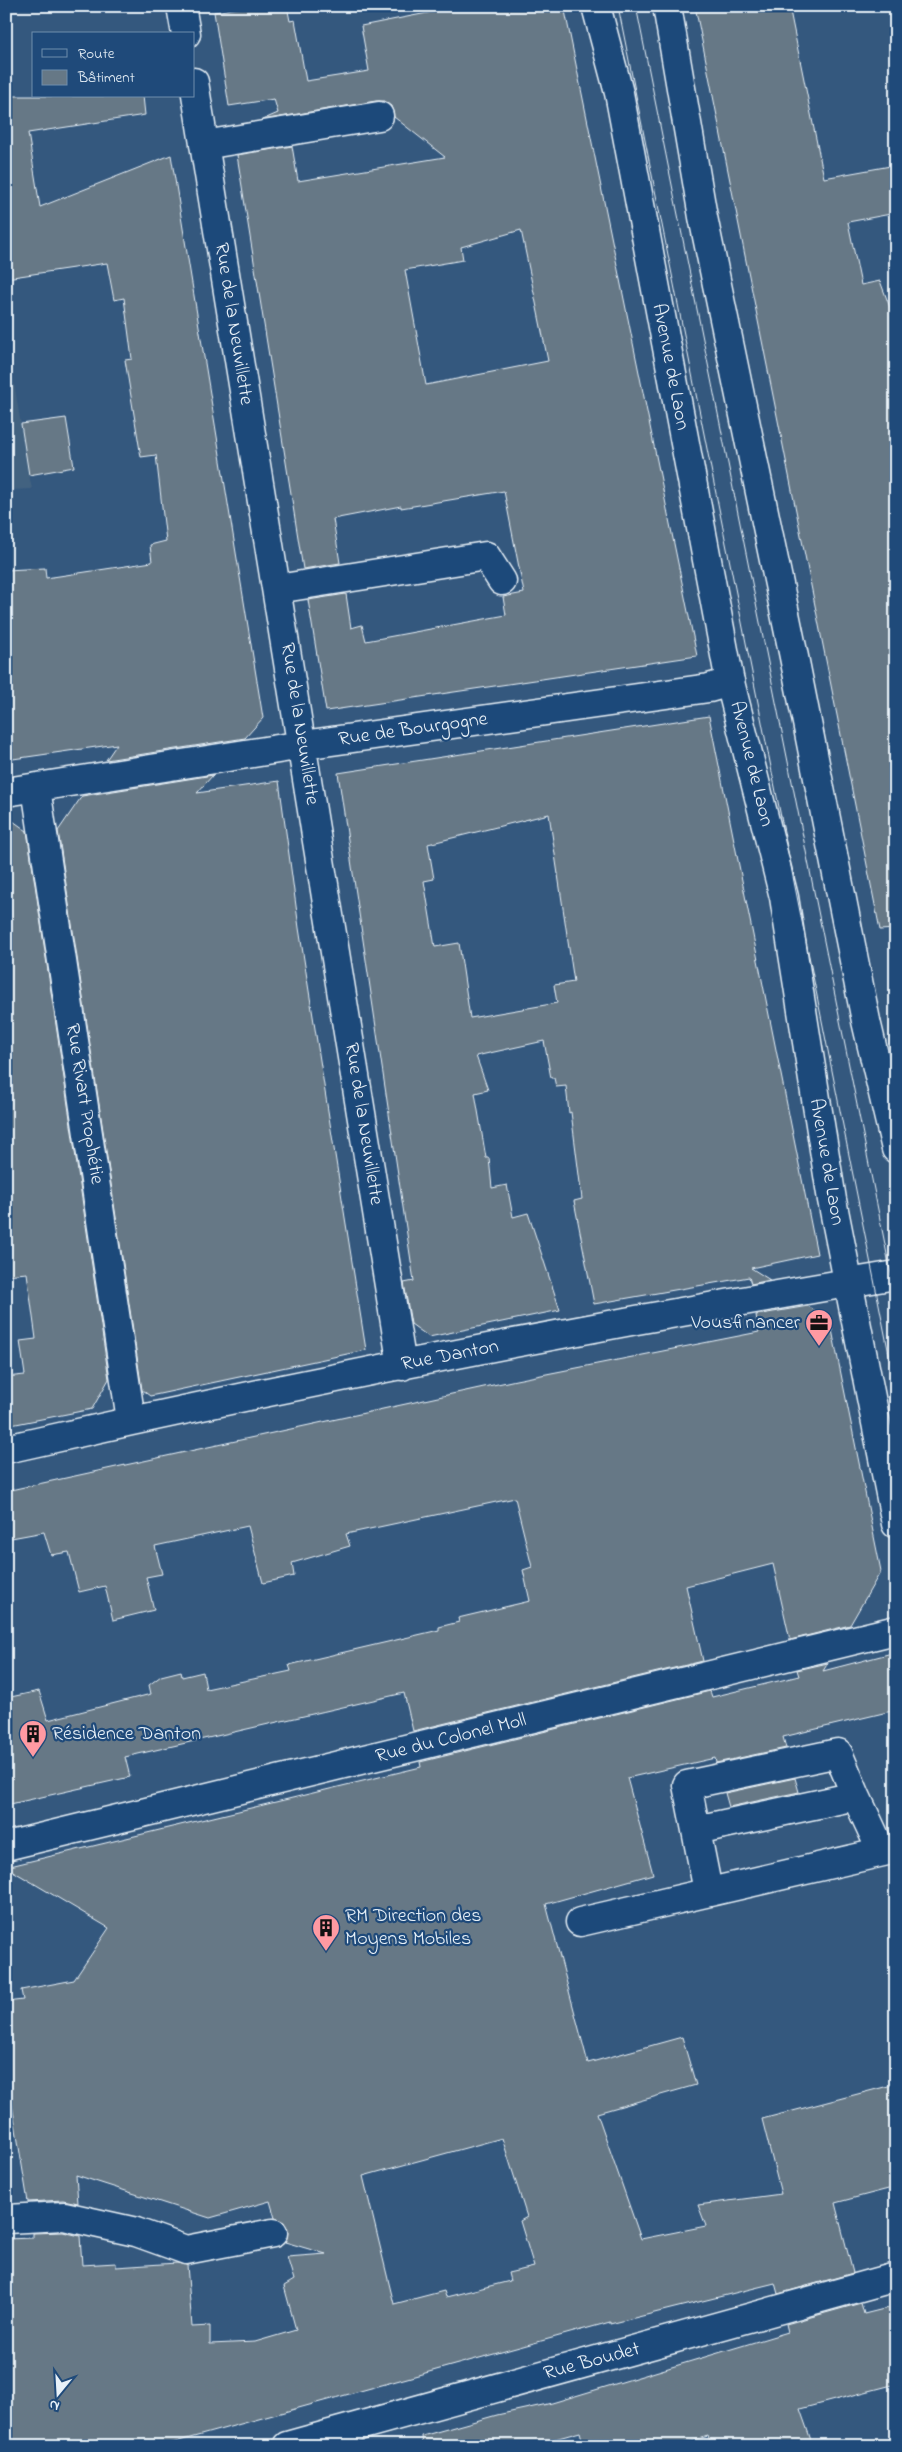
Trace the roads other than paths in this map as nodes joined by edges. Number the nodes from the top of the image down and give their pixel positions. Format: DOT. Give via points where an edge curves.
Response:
graph roads {
  1 [pos="181,6"];
  2 [pos="596,6"];
  3 [pos="667,6"];
  4 [pos="186,32"];
  5 [pos="195,88"];
  6 [pos="380,116"];
  7 [pos="204,145"];
  8 [pos="502,581"];
  9 [pos="277,589"];
  10 [pos="730,682"];
  11 [pos="302,745"];
  12 [pos="36,788"];
  13 [pos="6,792"];
  14 [pos="896,1149"];
  15 [pos="896,1274"];
  16 [pos="850,1282"];
  17 [pos="402,1366"];
  18 [pos="132,1420"];
  19 [pos="6,1449"];
  20 [pos="896,1524"];
  21 [pos="896,1630"];
  22 [pos="856,1796"];
  23 [pos="696,1830"];
  24 [pos="6,1846"];
  25 [pos="889,1850"];
  26 [pos="708,1892"];
  27 [pos="580,1922"];
  28 [pos="6,2219"];
  29 [pos="273,2233"];
  30 [pos="896,2277"];
  31 [pos="287,2446"];
  1 -- 4 [label="street"];
  2 -- 10 [label="street, Avenue de Laon" via="619,93"];
  3 -- 14 [label="street" via="703,217 866,1021"];
  5 -- 7 [label="street, Rue de la Neuvillette"];
  6 -- 7 [label="street"];
  7 -- 9 [label="street, Rue de la Neuvillette"];
  8 -- 9 [label="street" via="486,556"];
  9 -- 11 [label="street, Rue de la Neuvillette"];
  10 -- 11 [label="street, Rue de Bourgogne" via="708,688"];
  10 -- 16 [label="street, Avenue de Laon" via="784,897 832,1200"];
  11 -- 12 [label="street, Rue de Bourgogne"];
  11 -- 17 [label="street, Rue de la Neuvillette"];
  12 -- 13 [label="street, Rue de Bourgogne"];
  12 -- 18 [label="street, Rue Rivart Prophétie"];
  15 -- 16 [label="street, Rue Danton"];
  16 -- 17 [label="street, Rue Danton"];
  16 -- 20 [label="street, Avenue de Laon"];
  17 -- 18 [label="street, Rue Danton"];
  18 -- 19 [label="street, Rue Danton"];
  21 -- 24 [label="street, Rue du Colonel Moll"];
  22 -- 23 [label="street"];
  22 -- 23 [label="street" via="838,1753 687,1785"];
  22 -- 25 [label="street"];
  23 -- 26 [label="street"];
  25 -- 26 [label="street"];
  26 -- 27 [label="street"];
  28 -- 29 [label="street" via="64,2216 136,2232 186,2250"];
  30 -- 31 [label="street, Rue Boudet"];
}
